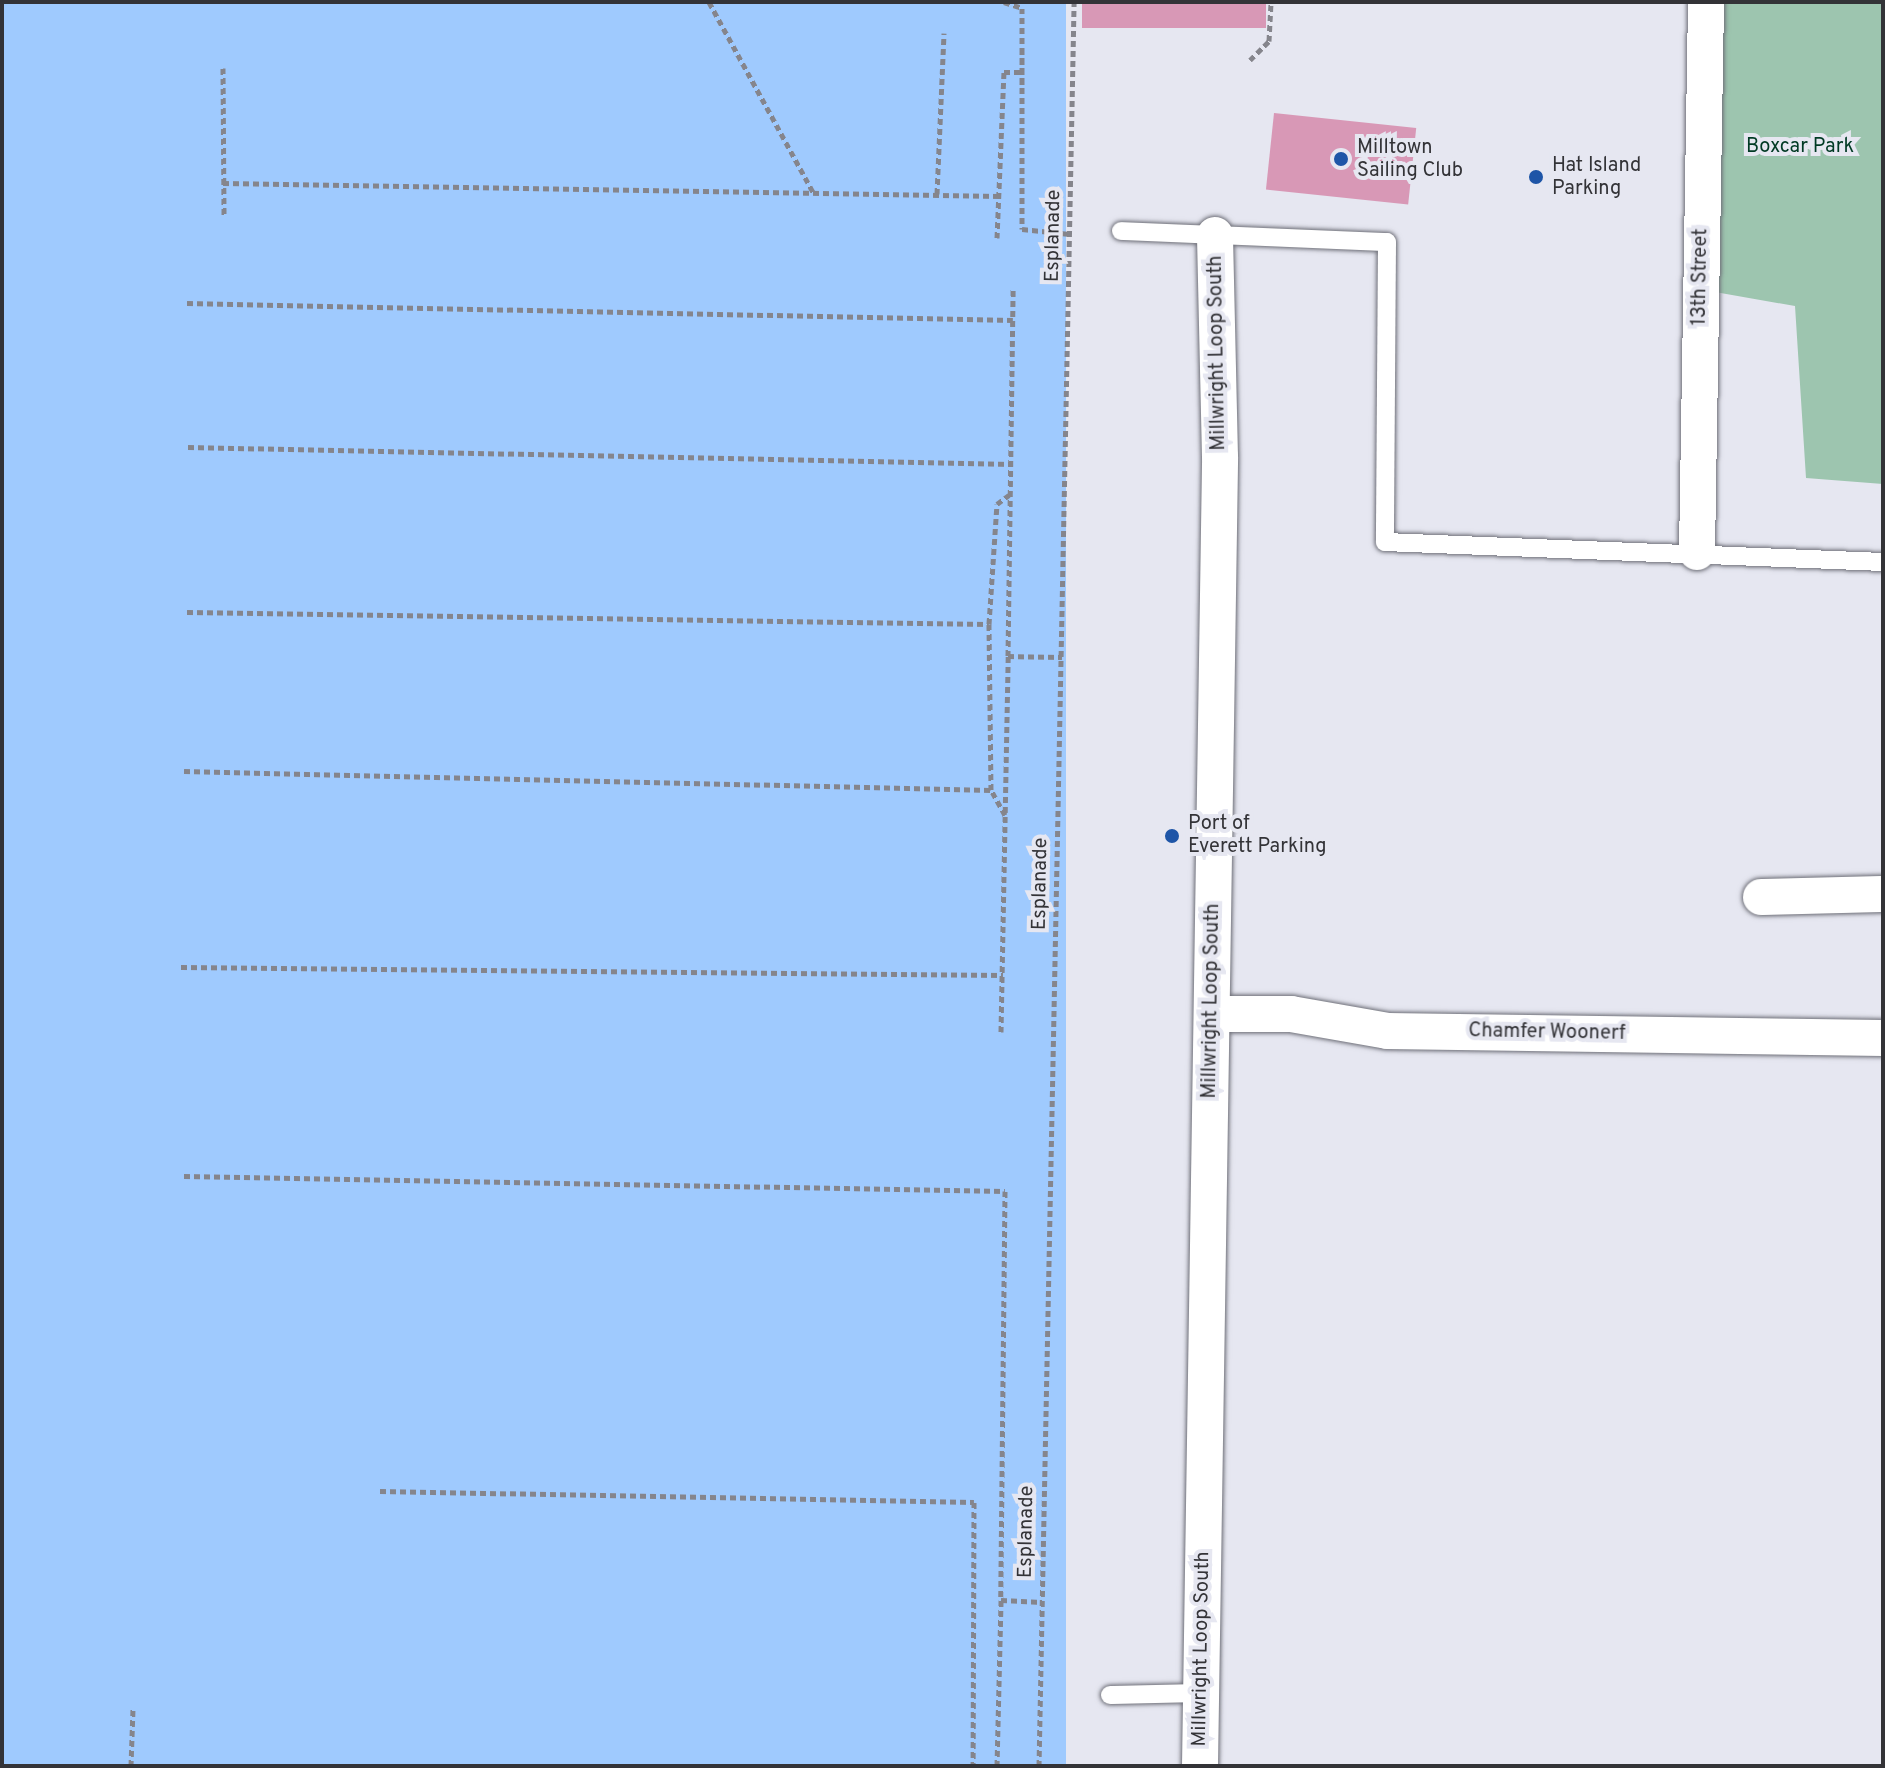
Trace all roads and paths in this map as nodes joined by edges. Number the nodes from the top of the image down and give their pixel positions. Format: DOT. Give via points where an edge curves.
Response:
graph roads {
  1 [pos="709,2"];
  2 [pos="1004,2"];
  3 [pos="1074,2"];
  4 [pos="1271,2"];
  5 [pos="1706,2"];
  6 [pos="944,33"];
  7 [pos="1250,60"];
  8 [pos="223,68"];
  9 [pos="1022,72"];
  10 [pos="223,183"];
  11 [pos="814,192"];
  12 [pos="937,194"];
  13 [pos="999,196"];
  14 [pos="224,217"];
  15 [pos="1121,231"];
  16 [pos="1070,234"];
  17 [pos="1215,235"];
  18 [pos="997,238"];
  19 [pos="1013,288"];
  20 [pos="187,303"];
  21 [pos="1013,320"];
  22 [pos="188,447"];
  23 [pos="1012,464"];
  24 [pos="1010,495"];
  25 [pos="1697,552"];
  26 [pos="1883,562"];
  27 [pos="187,612"];
  28 [pos="989,624"];
  29 [pos="1008,656"];
  30 [pos="1062,657"];
  31 [pos="184,771"];
  32 [pos="991,790"];
  33 [pos="1005,816"];
  34 [pos="1883,894"];
  35 [pos="1761,897"];
  36 [pos="181,967"];
  37 [pos="1003,975"];
  38 [pos="1212,1014"];
  39 [pos="1001,1032"];
  40 [pos="1883,1038"];
  41 [pos="184,1176"];
  42 [pos="380,1491"];
  43 [pos="1001,1600"];
  44 [pos="1042,1602"];
  45 [pos="1201,1693"];
  46 [pos="1110,1695"];
  47 [pos="133,1709"];
  48 [pos="131,1766"];
  49 [pos="973,1766"];
  50 [pos="997,1766"];
  51 [pos="1039,1766"];
  52 [pos="1200,1766"];
  1 -- 11 [label="path"];
  2 -- 9 [label="path" via="1022,8"];
  3 -- 16 [label="path, Esplanade"];
  4 -- 7 [label="path" via="1269,41"];
  5 -- 25 [label="street, 13th Street"];
  6 -- 12 [label="path"];
  8 -- 10 [label="path"];
  9 -- 13 [label="path" via="1004,72"];
  9 -- 16 [label="path" via="1022,229"];
  10 -- 11 [label="path"];
  10 -- 14 [label="path"];
  11 -- 12 [label="path"];
  12 -- 13 [label="path"];
  13 -- 18 [label="path"];
  15 -- 17 [label="lane"];
  16 -- 30 [label="path, Esplanade"];
  17 -- 25 [label="lane" via="1387,242 1385,542"];
  17 -- 38 [label="street, Millwright Loop South" via="1220,457"];
  19 -- 21 [label="path"];
  20 -- 21 [label="path"];
  21 -- 23 [label="path"];
  22 -- 23 [label="path"];
  23 -- 24 [label="path"];
  24 -- 28 [label="path" via="997,504"];
  24 -- 29 [label="path"];
  25 -- 26 [label="lane"];
  27 -- 28 [label="path"];
  28 -- 32 [label="path"];
  29 -- 30 [label="path"];
  29 -- 33 [label="path"];
  30 -- 44 [label="path, Esplanade"];
  31 -- 32 [label="path"];
  32 -- 33 [label="path"];
  33 -- 37 [label="path"];
  34 -- 35 [label="street"];
  36 -- 37 [label="path"];
  37 -- 39 [label="path"];
  38 -- 40 [label="street, Chamfer Woonerf" via="1291,1014 1387,1031"];
  38 -- 45 [label="street, Millwright Loop South"];
  41 -- 43 [label="path" via="1005,1191"];
  42 -- 49 [label="path" via="974,1502"];
  43 -- 44 [label="path"];
  43 -- 50 [label="path"];
  44 -- 51 [label="path, Esplanade"];
  45 -- 46 [label="lane"];
  45 -- 52 [label="street, Millwright Loop South"];
  47 -- 48 [label="path"];
}
